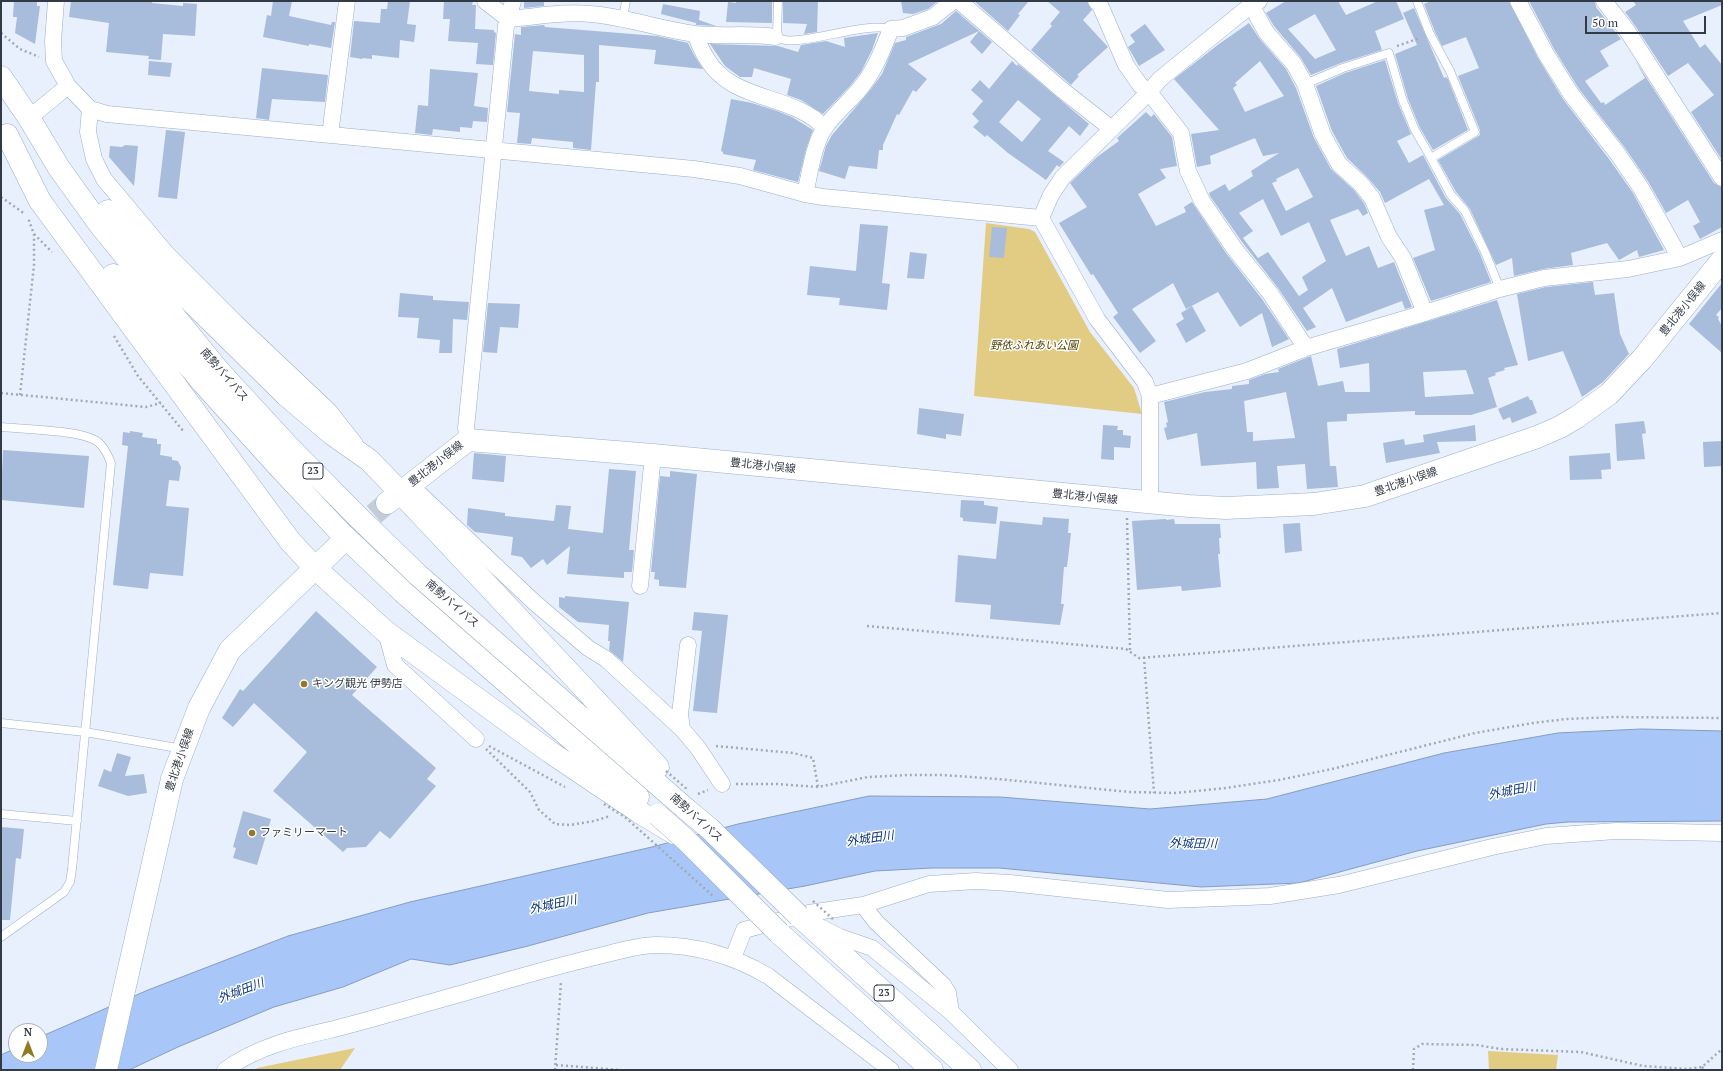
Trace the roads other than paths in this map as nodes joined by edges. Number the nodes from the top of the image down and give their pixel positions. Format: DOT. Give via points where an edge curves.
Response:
graph roads {
  1 [pos="56,1"];
  2 [pos="347,1"];
  3 [pos="485,1"];
  4 [pos="513,1"];
  5 [pos="626,1"];
  6 [pos="778,1"];
  7 [pos="953,1"];
  8 [pos="959,1"];
  9 [pos="1096,1"];
  10 [pos="1418,1"];
  11 [pos="1518,1"];
  12 [pos="1604,1"];
  13 [pos="1255,3"];
  14 [pos="623,18"];
  15 [pos="508,19"];
  16 [pos="890,29"];
  17 [pos="696,34"];
  18 [pos="775,37"];
  19 [pos="1,77"];
  20 [pos="1305,84"];
  21 [pos="68,86"];
  22 [pos="1149,92"];
  23 [pos="90,109"];
  24 [pos="29,118"];
  25 [pos="825,128"];
  26 [pos="1112,129"];
  27 [pos="4,131"];
  28 [pos="330,135"];
  29 [pos="494,151"];
  30 [pos="1431,158"];
  31 [pos="1722,178"];
  32 [pos="805,194"];
  33 [pos="1041,218"];
  34 [pos="1722,240"];
  35 [pos="1680,258"];
  36 [pos="1722,260"];
  37 [pos="1500,289"];
  38 [pos="1425,313"];
  39 [pos="1306,348"];
  40 [pos="1150,396"];
  41 [pos="1,427"];
  42 [pos="468,440"];
  43 [pos="653,455"];
  44 [pos="368,460"];
  45 [pos="399,493"];
  46 [pos="1150,502"];
  47 [pos="338,546"];
  48 [pos="315,568"];
  49 [pos="640,586"];
  50 [pos="386,632"];
  51 [pos="688,645"];
  52 [pos="1,724"];
  53 [pos="682,729"];
  54 [pos="86,732"];
  55 [pos="476,739"];
  56 [pos="183,749"];
  57 [pos="722,784"];
  58 [pos="1,814"];
  59 [pos="77,821"];
  60 [pos="709,828"];
  61 [pos="1722,833"];
  62 [pos="686,840"];
  63 [pos="863,906"];
  64 [pos="799,916"];
  65 [pos="1,937"];
  66 [pos="733,958"];
  67 [pos="951,1012"];
  68 [pos="106,1070"];
  69 [pos="224,1070"];
  70 [pos="891,1070"];
  71 [pos="932,1070"];
  72 [pos="970,1070"];
  73 [pos="1010,1070"];
  1 -- 21 [label="street" via="54,61"];
  2 -- 28 [label="street"];
  3 -- 15 [label="street"];
  4 -- 15 [label="street"];
  5 -- 14 [label="lane"];
  6 -- 18 [label="lane"];
  7 -- 16 [label="street" via="933,17 903,28"];
  8 -- 26 [label="street" via="1060,89"];
  9 -- 22 [label="street" via="1126,65"];
  10 -- 30 [label="lane" via="1430,34 1450,71 1476,132"];
  11 -- 35 [label="street" via="1550,61 1571,94 1629,170"];
  12 -- 31 [label="street" via="1628,32"];
  13 -- 20 [label="street" via="1266,32 1294,64"];
  13 -- 22 [label="street" via="1160,79"];
  14 -- 15 [label="street" via="574,14"];
  14 -- 17 [label="street"];
  15 -- 29 [label="street"];
  16 -- 18 [label="lane" via="863,29 806,40 779,40"];
  16 -- 25 [label="street" via="876,65"];
  17 -- 18 [label="street"];
  17 -- 25 [label="street" via="698,44 712,68 731,84 792,107 814,118"];
  19 -- 24 [label="main road, 南勢バイパス / 23"];
  20 -- 30 [label="lane" via="1389,53 1403,101 1415,130"];
  20 -- 38 [label="street" via="1329,147 1339,164 1372,198 1389,237 1403,258"];
  21 -- 23 [label="street"];
  21 -- 24 [label="street"];
  22 -- 26 [label="street"];
  22 -- 39 [label="street" via="1181,133 1188,170 1202,201 1234,248 1270,293"];
  23 -- 28 [label="street" via="107,114"];
  23 -- 44 [label="street" via="88,132 94,159 104,179 166,253 329,411"];
  24 -- 44 [label="main road" via="150,261 286,395"];
  24 -- 60 [label="main road, 南勢バイパス / 23, bridge" via="100,225 219,370 289,447 418,575"];
  25 -- 32 [label="street" via="818,142"];
  26 -- 33 [label="street" via="1063,177 1051,195"];
  27 -- 48 [label="main road" via="40,201 290,541"];
  27 -- 62 [label="main road, 南勢バイパス / 23, bridge" via="130,297 203,384 325,515 403,592"];
  28 -- 29 [label="street"];
  29 -- 32 [label="street" via="740,176"];
  29 -- 42 [label="street" via="466,428"];
  30 -- 37 [label="lane" via="1451,195 1465,211 1486,252"];
  32 -- 33 [label="street"];
  33 -- 40 [label="street" via="1097,319 1145,382"];
  34 -- 35 [label="street"];
  35 -- 37 [label="street" via="1628,269 1544,278"];
  36 -- 46 [label="main road, 豊北港小俣線" via="1642,359 1608,394 1577,417 1537,437 1388,489 1352,498 1314,504 1226,508"];
  37 -- 38 [label="street"];
  38 -- 39 [label="street"];
  39 -- 40 [label="street" via="1247,370"];
  40 -- 46 [label="street"];
  41 -- 54 [label="lane" via="82,435 97,442 111,463"];
  42 -- 43 [label="main road, 豊北港小俣線"];
  42 -- 45 [label="main road, 豊北港小俣線"];
  43 -- 46 [label="main road, 豊北港小俣線"];
  43 -- 49 [label="street"];
  44 -- 45 [label="main road"];
  45 -- 53 [label="street" via="588,648 606,659"];
  45 -- 60 [label="main road" via="677,786"];
  47 -- 48 [label="main road, 豊北港小俣線"];
  48 -- 50 [label="main road"];
  48 -- 56 [label="main road, 豊北港小俣線" via="230,650 199,708"];
  50 -- 55 [label="street" via="395,665"];
  50 -- 62 [label="main road" via="550,752 639,812"];
  51 -- 53 [label="street" via="680,714"];
  52 -- 54 [label="lane"];
  53 -- 57 [label="street"];
  54 -- 56 [label="lane"];
  54 -- 59 [label="lane"];
  56 -- 68 [label="main road, 豊北港小俣線" via="172,779"];
  58 -- 59 [label="lane"];
  59 -- 65 [label="lane" via="70,882 64,892"];
  60 -- 64 [label="main road, 南勢バイパス / 23, bridge"];
  61 -- 63 [label="street" via="1616,831 1546,836 1339,884 1270,896 1168,900 976,881 929,884"];
  62 -- 71 [label="main road, 南勢バイパス / 23, bridge" via="779,933"];
  63 -- 66 [label="street" via="809,913 744,930"];
  63 -- 67 [label="street" via="876,922 943,985 948,993"];
  64 -- 67 [label="street" via="840,938 872,948"];
  64 -- 72 [label="main road, 南勢バイパス / 23"];
  66 -- 69 [label="street" via="703,950 655,945 636,948 557,966 334,1029 292,1038 242,1058"];
  66 -- 70 [label="street" via="768,976"];
  67 -- 73 [label="street"];
}
